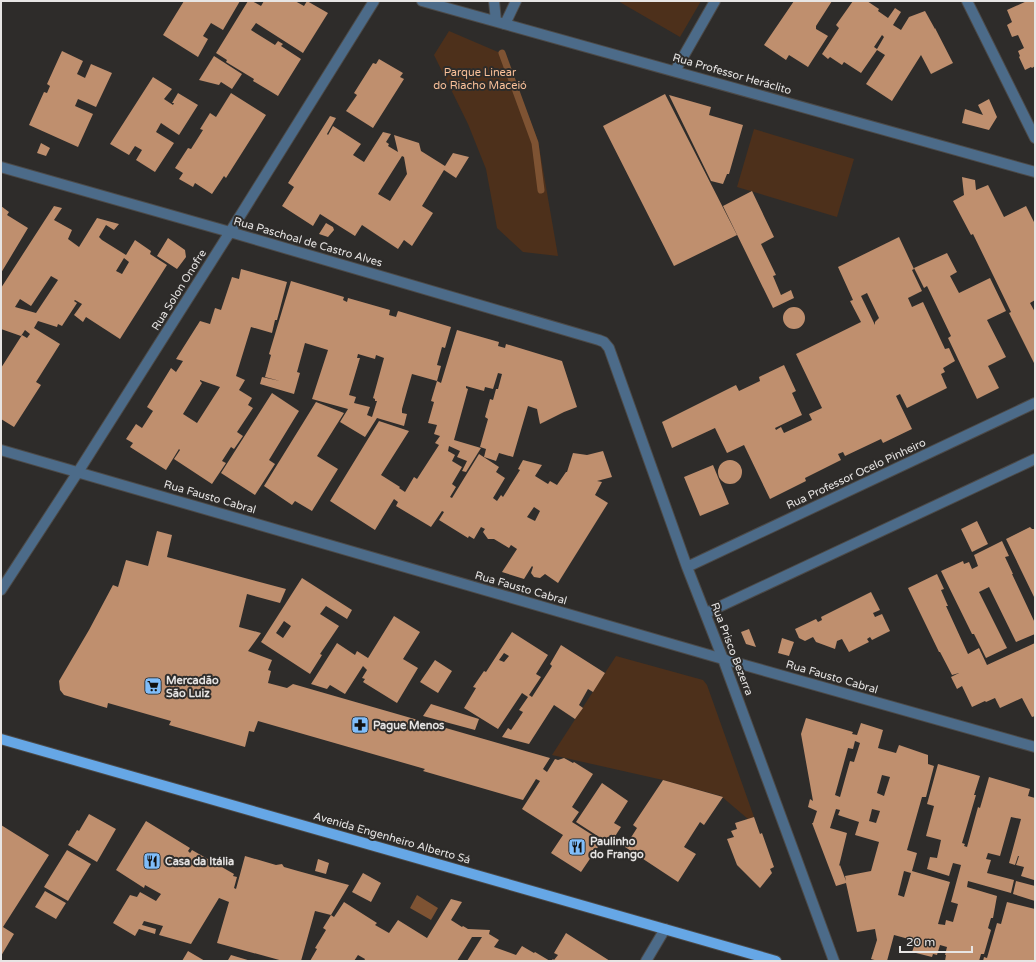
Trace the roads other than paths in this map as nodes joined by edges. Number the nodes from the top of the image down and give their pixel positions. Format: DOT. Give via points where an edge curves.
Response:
graph roads {
  1 [pos="374,1"];
  2 [pos="422,1"];
  3 [pos="494,1"];
  4 [pos="516,1"];
  5 [pos="715,1"];
  6 [pos="967,1"];
  7 [pos="500,22"];
  8 [pos="675,71"];
  9 [pos="1035,138"];
  10 [pos="1,167"];
  11 [pos="1035,172"];
  12 [pos="230,232"];
  13 [pos="607,345"];
  14 [pos="1035,403"];
  15 [pos="1,450"];
  16 [pos="1035,458"];
  17 [pos="78,472"];
  18 [pos="687,567"];
  19 [pos="1,590"];
  20 [pos="706,613"];
  21 [pos="723,659"];
  22 [pos="1,739"];
  23 [pos="1035,747"];
  24 [pos="666,929"];
  25 [pos="646,961"];
  26 [pos="776,961"];
  27 [pos="834,961"];
  1 -- 12 [label="street, Rua Solon Onofre"];
  2 -- 7 [label="street, Rua Professor Heráclito"];
  3 -- 7 [label="street"];
  4 -- 7 [label="street"];
  5 -- 8 [label="street"];
  6 -- 9 [label="street"];
  7 -- 8 [label="street, Rua Professor Heráclito"];
  8 -- 11 [label="street, Rua Professor Heráclito"];
  10 -- 12 [label="street, Rua Paschoal de Castro Alves"];
  12 -- 13 [label="street, Rua Paschoal de Castro Alves" via="600,340"];
  12 -- 17 [label="street, Rua Solon Onofre"];
  13 -- 18 [label="street, Rua Prisco Bezerra"];
  14 -- 18 [label="street, Rua Professor Ocelo Pinheiro"];
  15 -- 17 [label="street, Rua Fausto Cabral"];
  16 -- 20 [label="street"];
  17 -- 19 [label="street, Rua Solon Onofre"];
  17 -- 21 [label="street, Rua Fausto Cabral"];
  18 -- 20 [label="street, Rua Prisco Bezerra"];
  20 -- 21 [label="street, Rua Prisco Bezerra"];
  21 -- 23 [label="street, Rua Fausto Cabral"];
  21 -- 27 [label="street, Rua Prisco Bezerra"];
  22 -- 24 [label="main road, Avenida Engenheiro Alberto Sá"];
  24 -- 25 [label="street"];
  24 -- 26 [label="main road, Avenida Engenheiro Alberto Sá"];
}
